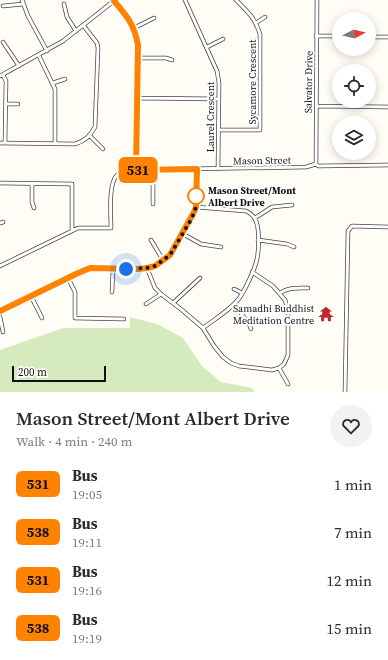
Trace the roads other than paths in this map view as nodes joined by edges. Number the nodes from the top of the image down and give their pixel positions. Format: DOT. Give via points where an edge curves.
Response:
graph roads {
  1 [pos="22,0"];
  2 [pos="115,0"];
  3 [pos="185,0"];
  4 [pos="236,0"];
  5 [pos="317,0"];
  6 [pos="23,4"];
  7 [pos="64,4"];
  8 [pos="3,6"];
  9 [pos="265,17"];
  10 [pos="154,18"];
  11 [pos="256,22"];
  12 [pos="84,25"];
  13 [pos="134,28"];
  14 [pos="76,31"];
  15 [pos="316,36"];
  16 [pos="332,36"];
  17 [pos="376,37"];
  18 [pos="388,37"];
  19 [pos="223,39"];
  20 [pos="3,42"];
  21 [pos="207,47"];
  22 [pos="47,50"];
  23 [pos="39,56"];
  24 [pos="138,58"];
  25 [pos="172,60"];
  26 [pos="19,66"];
  27 [pos="1,75"];
  28 [pos="65,79"];
  29 [pos="53,84"];
  30 [pos="137,98"];
  31 [pos="219,99"];
  32 [pos="6,104"];
  33 [pos="18,104"];
  34 [pos="316,106"];
  35 [pos="388,107"];
  36 [pos="218,130"];
  37 [pos="90,136"];
  38 [pos="0,143"];
  39 [pos="5,143"];
  40 [pos="55,144"];
  41 [pos="103,149"];
  42 [pos="316,164"];
  43 [pos="388,165"];
  44 [pos="197,169"];
  45 [pos="218,169"];
  46 [pos="136,170"];
  47 [pos="153,170"];
  48 [pos="0,183"];
  49 [pos="32,184"];
  50 [pos="153,204"];
  51 [pos="292,205"];
  52 [pos="196,207"];
  53 [pos="34,208"];
  54 [pos="255,218"];
  55 [pos="388,227"];
  56 [pos="72,230"];
  57 [pos="183,234"];
  58 [pos="151,240"];
  59 [pos="258,240"];
  60 [pos="221,247"];
  61 [pos="294,247"];
  62 [pos="163,260"];
  63 [pos="0,266"];
  64 [pos="113,268"];
  65 [pos="147,268"];
  66 [pos="252,272"];
  67 [pos="68,278"];
  68 [pos="200,278"];
  69 [pos="308,288"];
  70 [pos="234,289"];
  71 [pos="112,292"];
  72 [pos="242,293"];
  73 [pos="280,293"];
  74 [pos="161,294"];
  75 [pos="31,296"];
  76 [pos="173,303"];
  77 [pos="146,304"];
  78 [pos="234,304"];
  79 [pos="0,311"];
  80 [pos="0,317"];
  81 [pos="42,318"];
  82 [pos="124,319"];
  83 [pos="203,328"];
  84 [pos="251,329"];
  85 [pos="3,332"];
  86 [pos="279,368"];
  87 [pos="288,384"];
  88 [pos="345,392"];
  1 -- 6 [label="street"];
  2 -- 12 [label="street"];
  2 -- 13 [label="street"];
  3 -- 21 [label="street, Laurel Crescent"];
  4 -- 11 [label="street, Sycamore Crescent"];
  5 -- 15 [label="street, Salvator Drive"];
  6 -- 8 [label="street"];
  6 -- 22 [label="street"];
  7 -- 14 [label="street" via="67,17"];
  9 -- 11 [label="street"];
  10 -- 13 [label="street"];
  11 -- 36 [label="street, Sycamore Crescent" via="261,49 260,130"];
  12 -- 14 [label="street"];
  12 -- 37 [label="street" via="98,48 96,127"];
  13 -- 24 [label="street"];
  14 -- 22 [label="street"];
  15 -- 16 [label="street"];
  15 -- 34 [label="street, Salvator Drive"];
  17 -- 18 [label="street"];
  19 -- 21 [label="street"];
  20 -- 26 [label="street"];
  21 -- 31 [label="street, Laurel Crescent" via="217,71"];
  22 -- 23 [label="street"];
  23 -- 26 [label="street"];
  23 -- 29 [label="street"];
  24 -- 25 [label="street"];
  24 -- 30 [label="street"];
  26 -- 27 [label="street"];
  27 -- 32 [label="street" via="6,81"];
  28 -- 29 [label="street"];
  29 -- 40 [label="street" via="56,95"];
  30 -- 31 [label="street"];
  30 -- 46 [label="street"];
  31 -- 36 [label="street, Laurel Crescent"];
  32 -- 33 [label="street"];
  32 -- 39 [label="street"];
  34 -- 35 [label="street"];
  34 -- 42 [label="street, Salvator Drive"];
  36 -- 45 [label="street, Laurel Crescent"];
  37 -- 40 [label="street" via="75,144"];
  37 -- 41 [label="street"];
  38 -- 39 [label="street"];
  39 -- 40 [label="street"];
  42 -- 43 [label="street, Mason Street"];
  42 -- 45 [label="street, Mason Street" via="306,167"];
  44 -- 45 [label="street, Mason Street"];
  44 -- 47 [label="street, Mason Street"];
  44 -- 52 [label="street"];
  46 -- 47 [label="street, Mason Street"];
  46 -- 56 [label="street, Mason Street" via="120,172 114,179 111,228"];
  47 -- 50 [label="street"];
  48 -- 49 [label="street"];
  49 -- 53 [label="street"];
  49 -- 56 [label="street" via="72,184"];
  51 -- 54 [label="street" via="272,207"];
  52 -- 54 [label="street" via="246,211"];
  52 -- 57 [label="street"];
  54 -- 59 [label="street"];
  55 -- 88 [label="street" via="352,226 348,231"];
  56 -- 63 [label="street"];
  57 -- 60 [label="street" via="201,244"];
  57 -- 62 [label="street" via="170,255"];
  58 -- 62 [label="street"];
  59 -- 61 [label="street"];
  59 -- 66 [label="street" via="257,260"];
  62 -- 65 [label="street"];
  64 -- 65 [label="street"];
  64 -- 67 [label="street" via="90,268"];
  64 -- 71 [label="street"];
  65 -- 74 [label="street" via="155,288"];
  66 -- 72 [label="street"];
  66 -- 73 [label="street"];
  67 -- 75 [label="street"];
  67 -- 82 [label="street" via="75,292 75,318"];
  68 -- 76 [label="street"];
  69 -- 73 [label="street" via="285,289"];
  70 -- 72 [label="street"];
  72 -- 78 [label="street"];
  73 -- 86 [label="street" via="289,314 288,355"];
  74 -- 76 [label="street"];
  74 -- 77 [label="street"];
  75 -- 79 [label="street"];
  75 -- 81 [label="street"];
  76 -- 83 [label="street"];
  78 -- 83 [label="street"];
  78 -- 84 [label="street"];
  80 -- 85 [label="street"];
  83 -- 86 [label="street" via="216,349 231,363 266,370"];
  86 -- 87 [label="street"];
}
